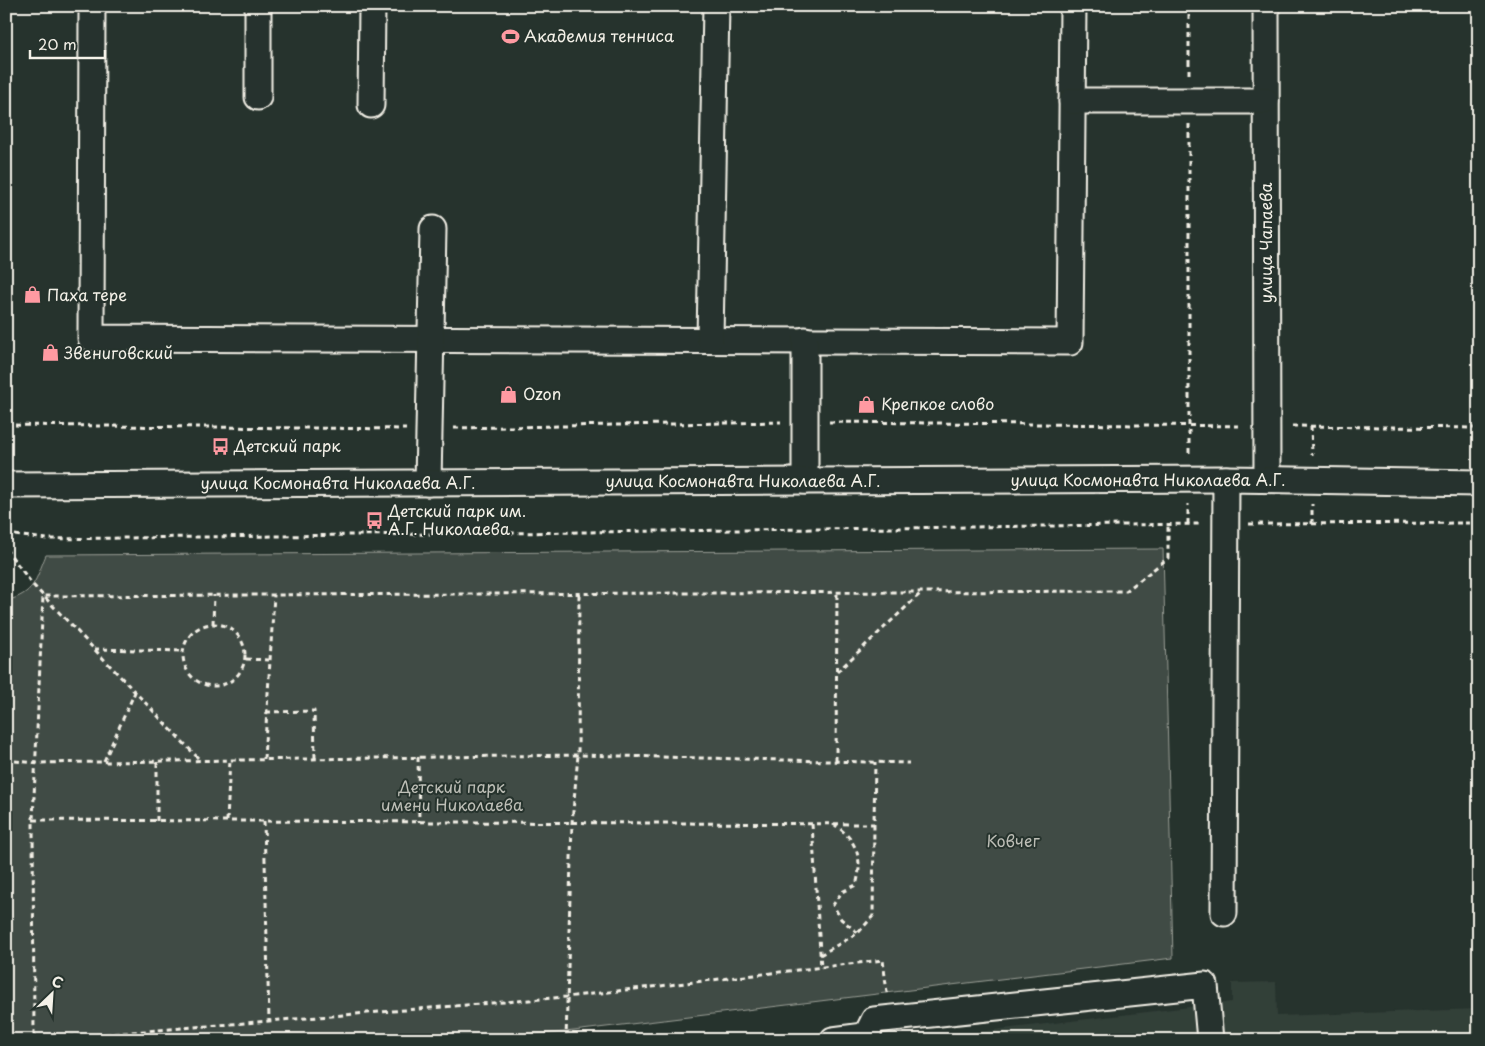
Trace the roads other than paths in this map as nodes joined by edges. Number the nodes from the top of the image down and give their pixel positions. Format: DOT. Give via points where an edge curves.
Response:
graph roads {
  1 [pos="92,6"];
  2 [pos="258,6"];
  3 [pos="372,6"];
  4 [pos="716,6"];
  5 [pos="1073,6"];
  6 [pos="1266,6"];
  7 [pos="258,97"];
  8 [pos="1072,101"];
  9 [pos="1266,101"];
  10 [pos="371,105"];
  11 [pos="433,229"];
  12 [pos="430,339"];
  13 [pos="710,339"];
  14 [pos="804,340"];
  15 [pos="1226,479"];
  16 [pos="1267,479"];
  17 [pos="805,481"];
  18 [pos="428,483"];
  19 [pos="1479,483"];
  20 [pos="6,485"];
  21 [pos="1224,913"];
  22 [pos="864,1038"];
  23 [pos="833,1040"];
  24 [pos="1210,1040"];
  1 -- 12 [label="street" via="91,338"];
  2 -- 7 [label="street"];
  3 -- 10 [label="street"];
  4 -- 13 [label="street"];
  5 -- 8 [label="street"];
  6 -- 9 [label="street, улица Чапаева"];
  8 -- 9 [label="street"];
  8 -- 14 [label="street" via="1070,342"];
  9 -- 16 [label="street, улица Чапаева"];
  11 -- 12 [label="street"];
  12 -- 13 [label="street"];
  12 -- 18 [label="street"];
  13 -- 14 [label="street"];
  14 -- 17 [label="street"];
  15 -- 16 [label="street, улица Космонавта Николаева А.Г."];
  15 -- 17 [label="street, улица Космонавта Николаева А.Г."];
  15 -- 21 [label="street"];
  16 -- 19 [label="street, улица Космонавта Николаева А.Г."];
  17 -- 18 [label="street, улица Космонавта Николаева А.Г."];
  18 -- 20 [label="street, улица Космонавта Николаева А.Г."];
  22 -- 23 [label="street"];
  22 -- 24 [label="street" via="874,1020 1205,985"];
}
